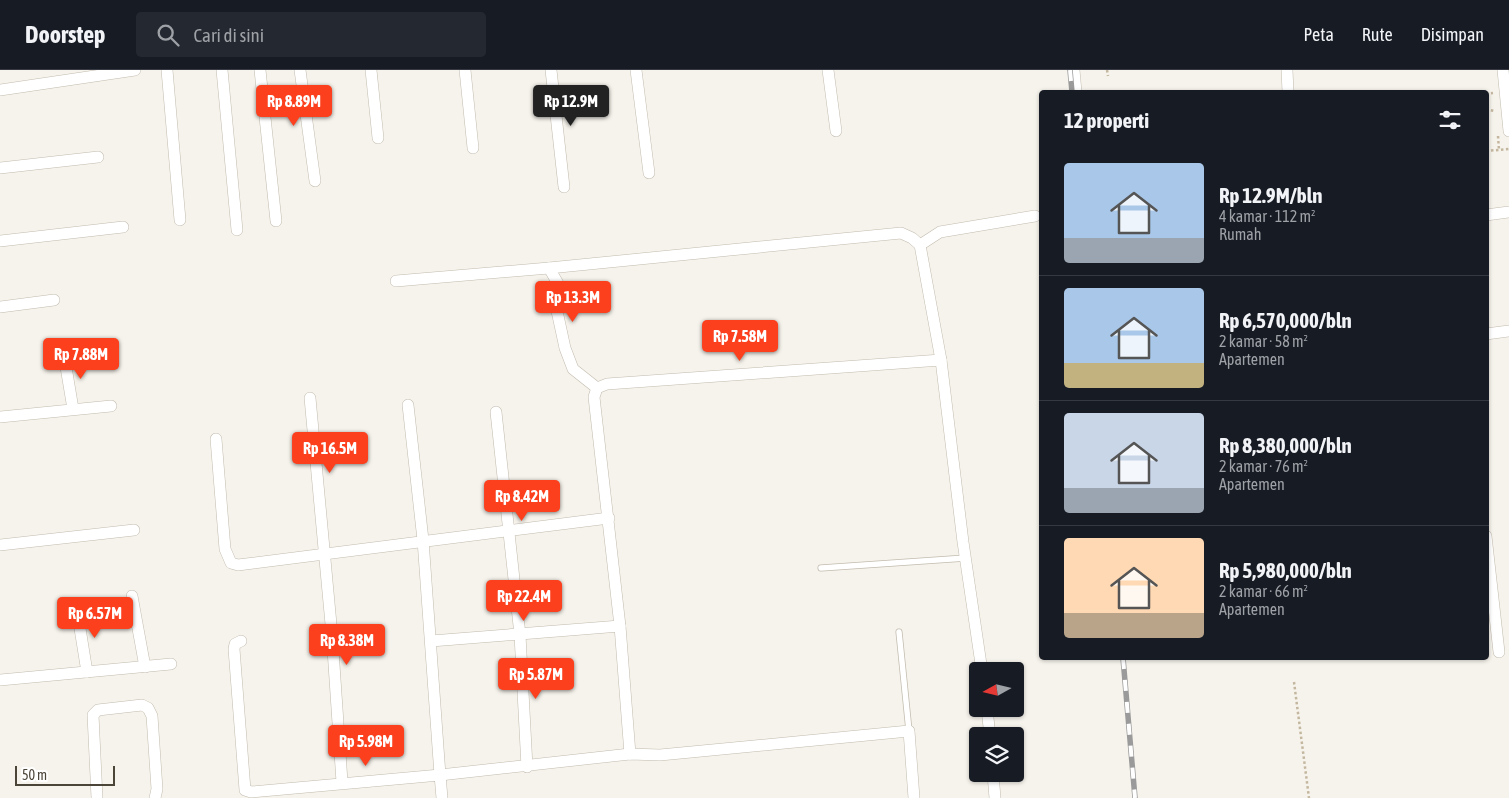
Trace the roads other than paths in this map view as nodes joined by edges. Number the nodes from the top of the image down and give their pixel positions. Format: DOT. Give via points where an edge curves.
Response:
graph roads {
  1 [pos="135,70"];
  2 [pos="167,70"];
  3 [pos="222,70"];
  4 [pos="260,70"];
  5 [pos="300,70"];
  6 [pos="371,70"];
  7 [pos="465,70"];
  8 [pos="551,70"];
  9 [pos="636,70"];
  10 [pos="828,70"];
  11 [pos="1074,70"];
  12 [pos="1287,70"];
  13 [pos="1503,70"];
  14 [pos="0,90"];
  15 [pos="1076,90"];
  16 [pos="1288,90"];
  17 [pos="836,131"];
  18 [pos="1509,131"];
  19 [pos="378,138"];
  20 [pos="473,148"];
  21 [pos="98,156"];
  22 [pos="0,168"];
  23 [pos="649,172"];
  24 [pos="315,181"];
  25 [pos="564,187"];
  26 [pos="1509,212"];
  27 [pos="1489,215"];
  28 [pos="1035,216"];
  29 [pos="180,220"];
  30 [pos="276,221"];
  31 [pos="123,227"];
  32 [pos="238,230"];
  33 [pos="0,241"];
  34 [pos="920,245"];
  35 [pos="574,266"];
  36 [pos="549,268"];
  37 [pos="396,281"];
  38 [pos="560,286"];
  39 [pos="54,300"];
  40 [pos="0,307"];
  41 [pos="1509,331"];
  42 [pos="1489,334"];
  43 [pos="64,355"];
  44 [pos="941,360"];
  45 [pos="597,388"];
  46 [pos="310,398"];
  47 [pos="408,405"];
  48 [pos="111,406"];
  49 [pos="73,410"];
  50 [pos="496,412"];
  51 [pos="0,417"];
  52 [pos="216,439"];
  53 [pos="609,518"];
  54 [pos="134,530"];
  55 [pos="509,530"];
  56 [pos="423,540"];
  57 [pos="0,545"];
  58 [pos="324,552"];
  59 [pos="966,558"];
  60 [pos="821,568"];
  61 [pos="1489,589"];
  62 [pos="132,596"];
  63 [pos="1490,607"];
  64 [pos="77,610"];
  65 [pos="620,626"];
  66 [pos="898,632"];
  67 [pos="520,635"];
  68 [pos="241,641"];
  69 [pos="431,641"];
  70 [pos="1499,652"];
  71 [pos="981,662"];
  72 [pos="171,664"];
  73 [pos="145,667"];
  74 [pos="87,672"];
  75 [pos="0,680"];
  76 [pos="909,731"];
  77 [pos="630,754"];
  78 [pos="527,767"];
  79 [pos="440,775"];
  80 [pos="342,782"];
  81 [pos="994,782"];
  82 [pos="97,798"];
  83 [pos="154,798"];
  84 [pos="442,798"];
  85 [pos="914,798"];
  86 [pos="996,798"];
  1 -- 14 [label="street"];
  2 -- 29 [label="street"];
  3 -- 32 [label="street"];
  4 -- 30 [label="street"];
  5 -- 24 [label="street"];
  6 -- 19 [label="street"];
  7 -- 20 [label="street"];
  8 -- 25 [label="street"];
  9 -- 23 [label="street"];
  10 -- 17 [label="street"];
  11 -- 15 [label="street"];
  12 -- 16 [label="street"];
  13 -- 18 [label="street"];
  21 -- 22 [label="street"];
  26 -- 27 [label="street"];
  28 -- 34 [label="street" via="940,232"];
  31 -- 33 [label="street"];
  34 -- 35 [label="street" via="902,233"];
  34 -- 44 [label="street"];
  35 -- 36 [label="street"];
  35 -- 38 [label="street"];
  36 -- 37 [label="street"];
  36 -- 38 [label="street"];
  38 -- 45 [label="street" via="557,311 565,348 573,369"];
  39 -- 40 [label="street"];
  41 -- 42 [label="street"];
  43 -- 49 [label="street"];
  44 -- 45 [label="street" via="607,384"];
  44 -- 59 [label="street"];
  45 -- 53 [label="street" via="594,397"];
  46 -- 58 [label="street"];
  47 -- 56 [label="street"];
  48 -- 49 [label="street"];
  49 -- 51 [label="street"];
  50 -- 55 [label="street"];
  52 -- 58 [label="street" via="224,549 230,563 238,565"];
  53 -- 55 [label="street"];
  53 -- 65 [label="street"];
  54 -- 57 [label="street"];
  55 -- 56 [label="street"];
  55 -- 67 [label="street"];
  56 -- 58 [label="street"];
  56 -- 69 [label="street"];
  58 -- 80 [label="street"];
  59 -- 60 [label="lane"];
  59 -- 71 [label="street"];
  61 -- 63 [label="street"];
  62 -- 73 [label="street"];
  63 -- 70 [label="street"];
  64 -- 74 [label="street"];
  65 -- 67 [label="street"];
  65 -- 77 [label="street"];
  66 -- 76 [label="lane"];
  67 -- 69 [label="street"];
  67 -- 78 [label="street"];
  68 -- 80 [label="street" via="235,644 234,649 245,790"];
  69 -- 79 [label="street"];
  72 -- 73 [label="street"];
  73 -- 74 [label="street"];
  74 -- 75 [label="street"];
  76 -- 77 [label="street" via="660,755"];
  76 -- 85 [label="street"];
  77 -- 78 [label="street"];
  78 -- 79 [label="street"];
  79 -- 80 [label="street"];
  79 -- 84 [label="street"];
  81 -- 86 [label="street"];
  82 -- 83 [label="street" via="93,715 98,710 142,705 152,716 157,789"];
}
